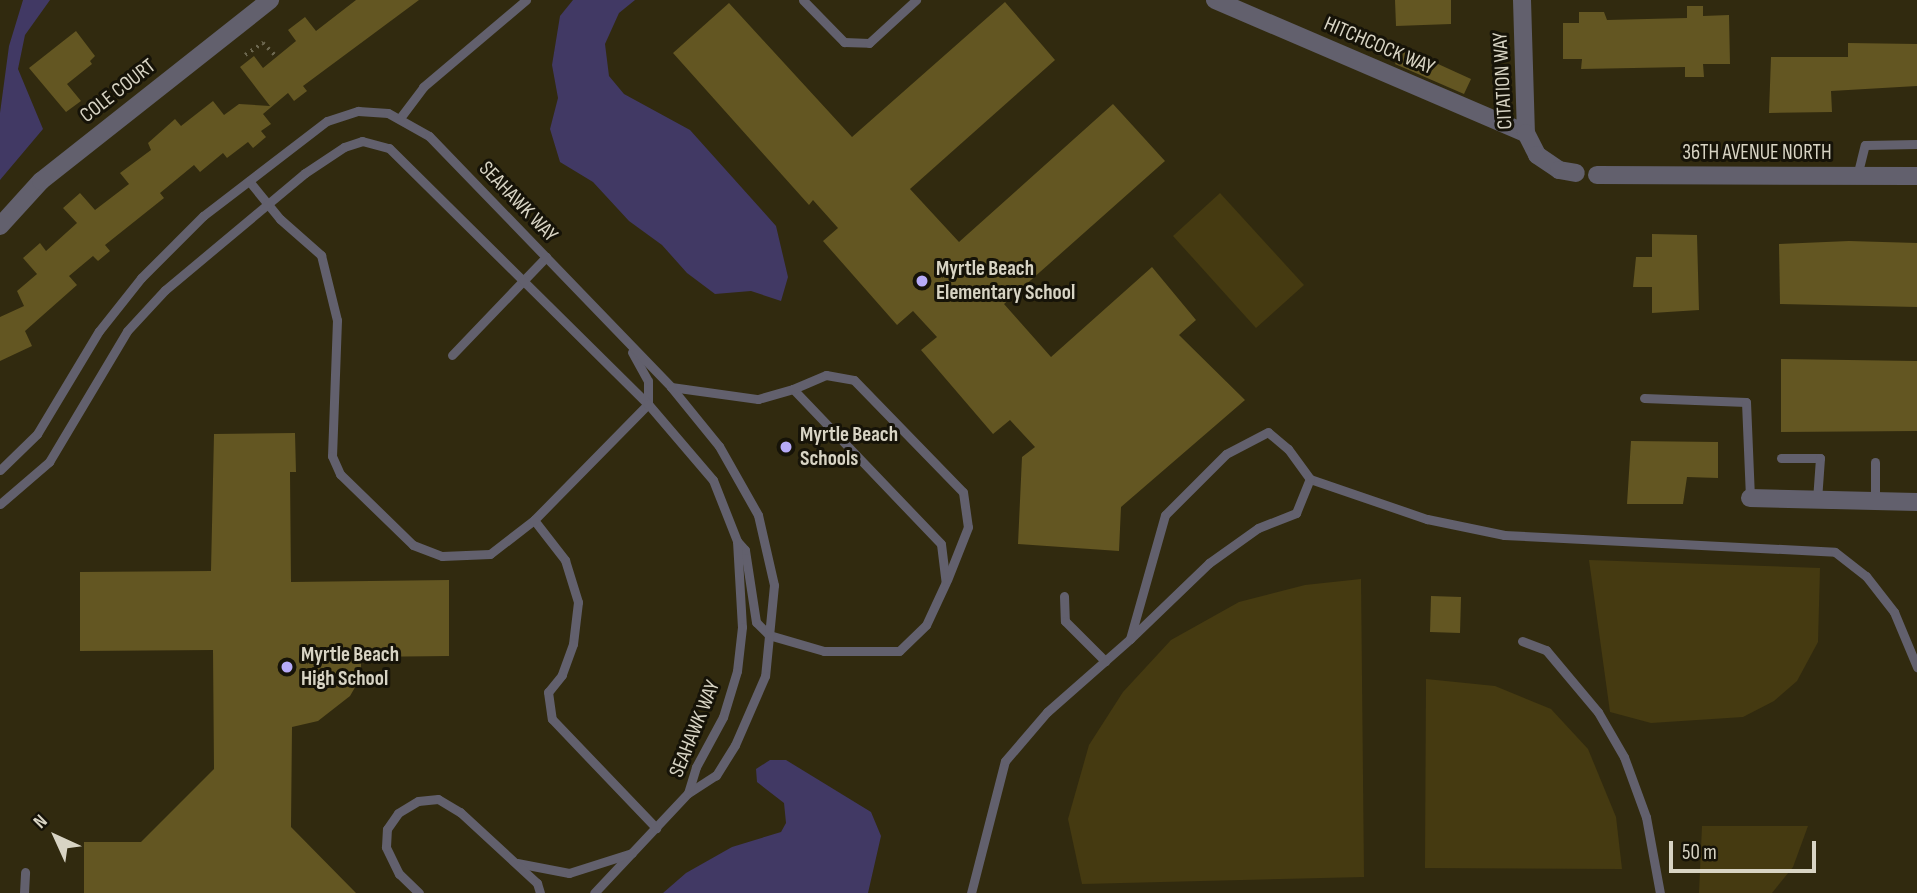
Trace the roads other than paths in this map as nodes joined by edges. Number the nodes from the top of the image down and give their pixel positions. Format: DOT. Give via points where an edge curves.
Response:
graph roads {
  1 [pos="270,0"];
  2 [pos="526,0"];
  3 [pos="803,0"];
  4 [pos="916,0"];
  5 [pos="1216,0"];
  6 [pos="1522,0"];
  7 [pos="400,118"];
  8 [pos="1525,133"];
  9 [pos="1917,144"];
  10 [pos="1576,173"];
  11 [pos="1597,175"];
  12 [pos="1857,176"];
  13 [pos="1917,176"];
  14 [pos="249,181"];
  15 [pos="268,204"];
  16 [pos="0,226"];
  17 [pos="546,257"];
  18 [pos="522,280"];
  19 [pos="626,342"];
  20 [pos="452,355"];
  21 [pos="671,387"];
  22 [pos="793,389"];
  23 [pos="1644,398"];
  24 [pos="648,404"];
  25 [pos="1781,458"];
  26 [pos="1875,462"];
  27 [pos="0,470"];
  28 [pos="1310,479"];
  29 [pos="1750,498"];
  30 [pos="1817,500"];
  31 [pos="1875,501"];
  32 [pos="1917,502"];
  33 [pos="0,504"];
  34 [pos="534,520"];
  35 [pos="737,541"];
  36 [pos="946,582"];
  37 [pos="1064,596"];
  38 [pos="769,635"];
  39 [pos="1130,639"];
  40 [pos="1522,641"];
  41 [pos="1105,662"];
  42 [pos="1917,667"];
  43 [pos="688,793"];
  44 [pos="656,828"];
  45 [pos="633,853"];
  46 [pos="514,862"];
  47 [pos="25,872"];
  48 [pos="24,893"];
  49 [pos="419,893"];
  50 [pos="540,893"];
  51 [pos="594,893"];
  52 [pos="971,893"];
  53 [pos="1660,893"];
  1 -- 16 [label="street, COLE COURT" via="41,181"];
  2 -- 7 [label="lane" via="423,86"];
  3 -- 4 [label="lane" via="844,42 869,43"];
  5 -- 8 [label="street, HITCHCOCK WAY"];
  6 -- 8 [label="street, CITATION WAY"];
  7 -- 14 [label="lane, SEAHAWK WAY" via="358,111 327,121"];
  7 -- 17 [label="lane, SEAHAWK WAY" via="429,135"];
  8 -- 10 [label="street, CITATION WAY" via="1537,155 1559,170"];
  9 -- 12 [label="lane" via="1865,145"];
  11 -- 12 [label="street, 36TH AVENUE NORTH"];
  12 -- 13 [label="street, 36TH AVENUE NORTH"];
  14 -- 15 [label="lane"];
  14 -- 27 [label="lane, SEAHAWK WAY" via="203,216 141,278 99,331 37,434"];
  15 -- 18 [label="lane, SEAHAWK WAY" via="344,147 362,141 389,148"];
  15 -- 33 [label="lane, SEAHAWK WAY" via="165,290 127,331 49,462"];
  15 -- 34 [label="lane" via="321,255 337,320 332,456 340,474 413,545 442,556 490,554"];
  17 -- 18 [label="lane"];
  17 -- 19 [label="lane, SEAHAWK WAY"];
  18 -- 20 [label="lane"];
  18 -- 24 [label="lane, SEAHAWK WAY"];
  19 -- 21 [label="lane, SEAHAWK WAY"];
  19 -- 24 [label="lane" via="648,381"];
  21 -- 22 [label="lane" via="758,399"];
  21 -- 38 [label="lane, SEAHAWK WAY" via="719,446 758,515 774,585"];
  22 -- 36 [label="lane" via="941,544"];
  22 -- 36 [label="lane" via="826,375 854,380 963,492 968,527"];
  23 -- 29 [label="lane" via="1746,402"];
  24 -- 34 [label="lane"];
  24 -- 35 [label="lane, SEAHAWK WAY" via="713,480"];
  25 -- 30 [label="lane" via="1820,458"];
  26 -- 31 [label="lane"];
  28 -- 39 [label="lane" via="1296,513 1258,528 1209,563"];
  28 -- 39 [label="lane" via="1288,449 1268,432 1226,454 1165,515"];
  28 -- 42 [label="lane" via="1427,519 1504,535 1835,552 1866,576 1894,612"];
  29 -- 30 [label="street"];
  30 -- 31 [label="street"];
  31 -- 32 [label="street"];
  34 -- 44 [label="lane" via="565,560 578,603 573,644 562,675 548,692 552,719"];
  35 -- 38 [label="lane" via="745,550 756,622"];
  35 -- 43 [label="lane, SEAHAWK WAY" via="742,627 737,671 723,717 696,767"];
  36 -- 38 [label="lane" via="926,625 899,650 824,651"];
  37 -- 41 [label="lane" via="1065,621"];
  38 -- 43 [label="lane, SEAHAWK WAY" via="765,676 735,745 716,775"];
  39 -- 41 [label="lane"];
  40 -- 53 [label="lane" via="1546,650 1598,712 1624,757 1646,817"];
  41 -- 52 [label="lane" via="1047,712 1005,761"];
  43 -- 44 [label="lane, SEAHAWK WAY"];
  44 -- 45 [label="lane, SEAHAWK WAY"];
  45 -- 46 [label="lane" via="569,873"];
  45 -- 51 [label="lane, SEAHAWK WAY"];
  46 -- 49 [label="lane" via="460,812 438,799 418,801 398,813 387,829 386,847 399,874"];
  46 -- 50 [label="lane" via="537,883"];
  47 -- 48 [label="lane"];
}
